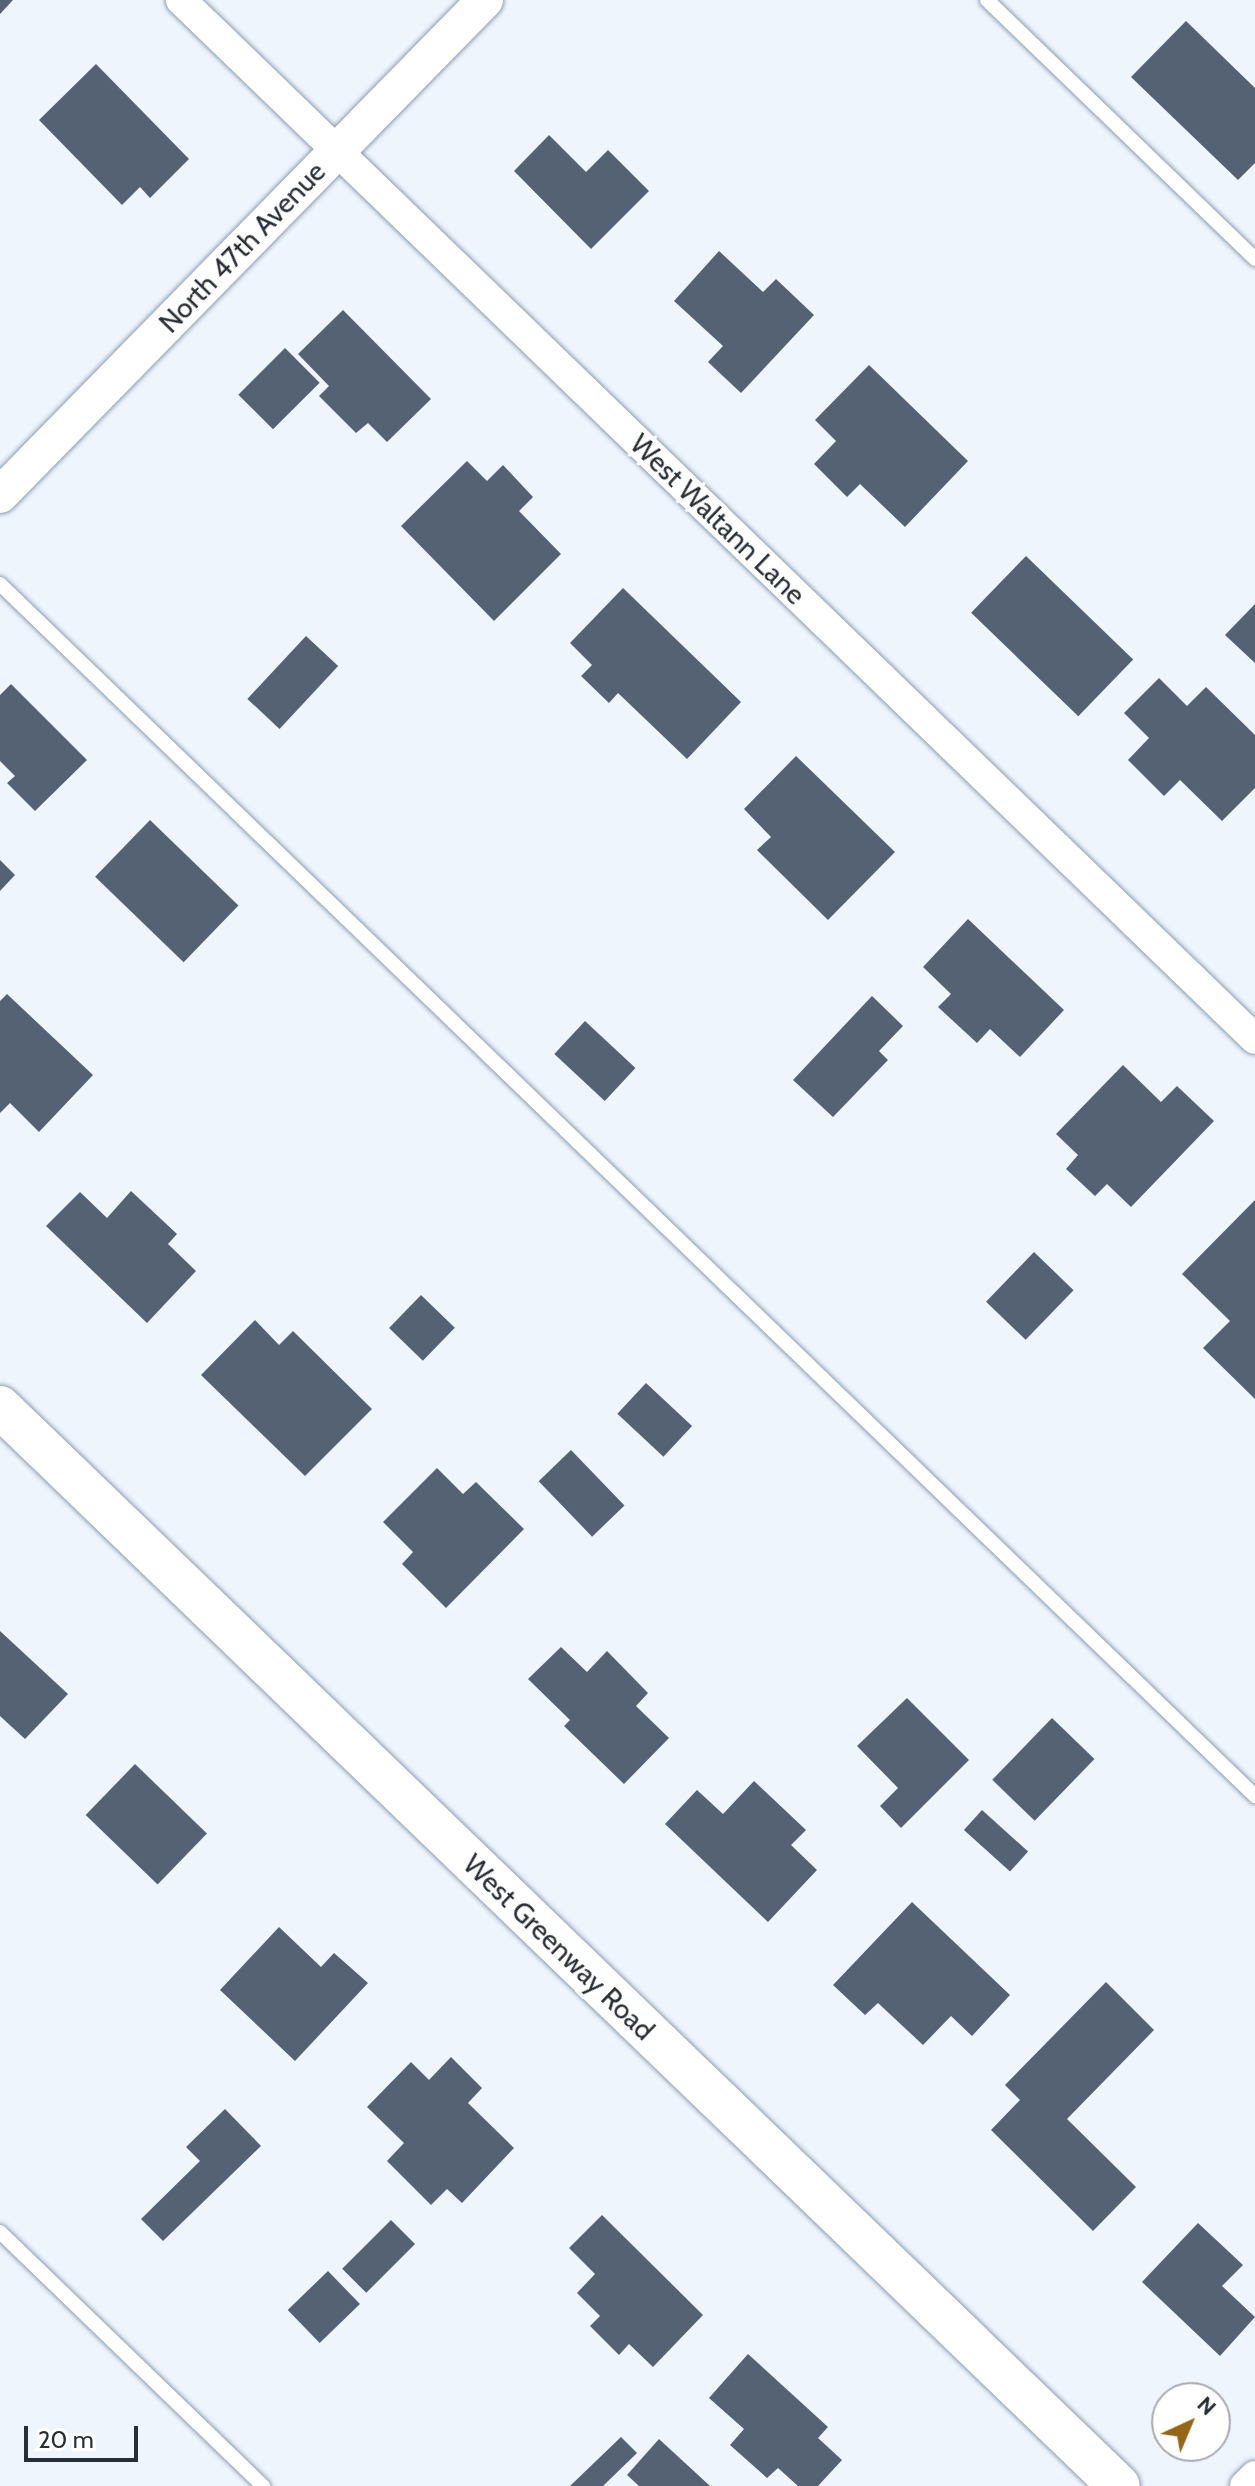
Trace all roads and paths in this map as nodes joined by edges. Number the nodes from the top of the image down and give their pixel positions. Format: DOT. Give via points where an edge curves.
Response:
graph roads {
  1 [pos="181,0"];
  2 [pos="485,0"];
  3 [pos="987,0"];
  4 [pos="337,150"];
  5 [pos="1255,259"];
  6 [pos="0,495"];
  7 [pos="0,584"];
  8 [pos="1255,1039"];
  9 [pos="0,1407"];
  10 [pos="1255,1796"];
  11 [pos="0,2232"];
  12 [pos="1255,2476"];
  13 [pos="263,2486"];
  14 [pos="1119,2486"];
  15 [pos="1245,2486"];
  1 -- 4 [label="street, West Waltann Lane"];
  2 -- 4 [label="street, North 47th Avenue"];
  3 -- 5 [label="lane"];
  4 -- 6 [label="street, North 47th Avenue"];
  4 -- 8 [label="street, West Waltann Lane"];
  7 -- 10 [label="lane"];
  9 -- 14 [label="main road, West Greenway Road"];
  11 -- 13 [label="lane"];
  12 -- 15 [label="street"];
}
